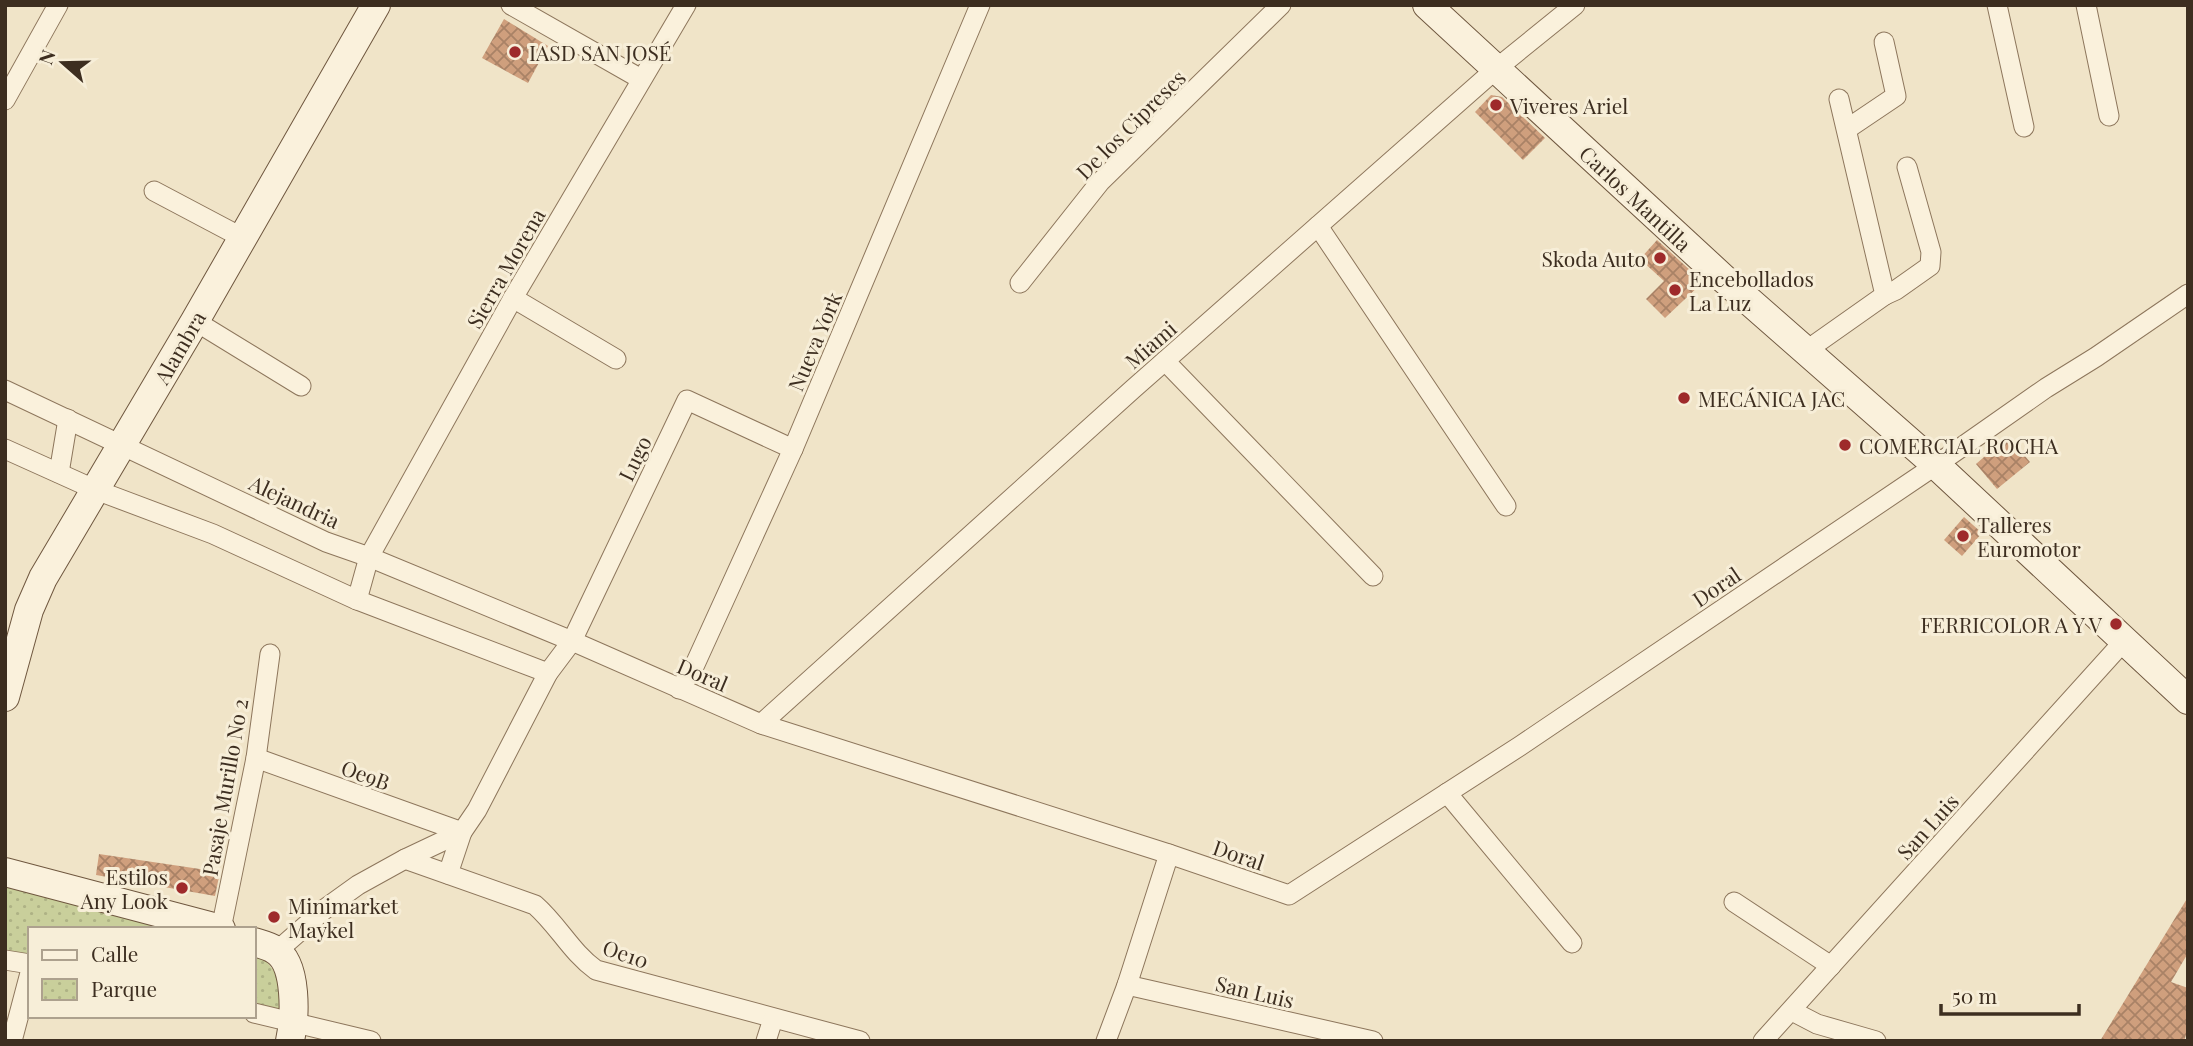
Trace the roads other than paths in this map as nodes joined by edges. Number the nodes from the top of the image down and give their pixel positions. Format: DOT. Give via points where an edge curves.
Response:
graph roads {
  1 [pos="58,5"];
  2 [pos="376,5"];
  3 [pos="511,5"];
  4 [pos="686,5"];
  5 [pos="979,5"];
  6 [pos="1281,5"];
  7 [pos="1427,5"];
  8 [pos="1575,5"];
  9 [pos="1997,5"];
  10 [pos="2086,5"];
  11 [pos="1884,42"];
  12 [pos="1496,69"];
  13 [pos="641,79"];
  14 [pos="1839,99"];
  15 [pos="5,100"];
  16 [pos="2109,116"];
  17 [pos="2024,127"];
  18 [pos="1846,129"];
  19 [pos="1907,167"];
  20 [pos="154,191"];
  21 [pos="1318,226"];
  22 [pos="241,237"];
  23 [pos="1020,283"];
  24 [pos="2188,294"];
  25 [pos="1885,295"];
  26 [pos="513,298"];
  27 [pos="194,321"];
  28 [pos="1807,350"];
  29 [pos="616,359"];
  30 [pos="1165,361"];
  31 [pos="301,386"];
  32 [pos="5,390"];
  33 [pos="68,419"];
  34 [pos="121,444"];
  35 [pos="5,449"];
  36 [pos="793,449"];
  37 [pos="1936,465"];
  38 [pos="59,473"];
  39 [pos="96,490"];
  40 [pos="1506,506"];
  41 [pos="369,557"];
  42 [pos="1373,576"];
  43 [pos="357,600"];
  44 [pos="572,641"];
  45 [pos="2124,641"];
  46 [pos="270,654"];
  47 [pos="548,673"];
  48 [pos="679,689"];
  49 [pos="5,697"];
  50 [pos="2188,701"];
  51 [pos="761,724"];
  52 [pos="256,758"];
  53 [pos="1447,793"];
  54 [pos="462,832"];
  55 [pos="1169,854"];
  56 [pos="405,859"];
  57 [pos="5,872"];
  58 [pos="448,874"];
  59 [pos="1734,902"];
  60 [pos="213,927"];
  61 [pos="221,927"];
  62 [pos="1572,943"];
  63 [pos="266,946"];
  64 [pos="5,960"];
  65 [pos="28,964"];
  66 [pos="1831,966"];
  67 [pos="28,981"];
  68 [pos="1127,985"];
  69 [pos="1792,1011"];
  70 [pos="256,1014"];
  71 [pos="773,1019"];
  72 [pos="292,1031"];
  73 [pos="1814,1032"];
  74 [pos="12,1041"];
  75 [pos="371,1041"];
  76 [pos="766,1041"];
  77 [pos="860,1041"];
  78 [pos="1106,1041"];
  79 [pos="1373,1041"];
  80 [pos="1763,1041"];
  81 [pos="1876,1041"];
  1 -- 15 [label="street"];
  2 -- 22 [label="street, Alambra"];
  3 -- 13 [label="street"];
  4 -- 13 [label="street, Sierra Morena"];
  5 -- 36 [label="street, Nueva York"];
  6 -- 23 [label="street, De los Cipreses" via="1100,182"];
  7 -- 12 [label="street, Carlos Mantilla"];
  8 -- 12 [label="street, Miami"];
  9 -- 17 [label="street"];
  10 -- 16 [label="street"];
  11 -- 18 [label="street" via="1896,96"];
  12 -- 21 [label="street, Miami"];
  12 -- 28 [label="street, Carlos Mantilla"];
  13 -- 26 [label="street, Sierra Morena"];
  14 -- 18 [label="street"];
  18 -- 25 [label="street"];
  19 -- 25 [label="street" via="1932,261"];
  20 -- 22 [label="street"];
  21 -- 30 [label="street, Miami"];
  21 -- 40 [label="street"];
  22 -- 27 [label="street, Alambra"];
  24 -- 37 [label="street, Doral"];
  25 -- 28 [label="street"];
  26 -- 29 [label="street"];
  26 -- 41 [label="street, Sierra Morena"];
  27 -- 31 [label="street"];
  27 -- 34 [label="street, Alambra"];
  28 -- 37 [label="street, Carlos Mantilla"];
  30 -- 42 [label="street"];
  30 -- 51 [label="street, Miami"];
  32 -- 33 [label="street, Alejandria"];
  33 -- 34 [label="street, Alejandria"];
  33 -- 38 [label="street"];
  34 -- 39 [label="street, Alambra"];
  34 -- 41 [label="street, Alejandria" via="326,542"];
  35 -- 38 [label="street"];
  36 -- 44 [label="street, Lugo" via="687,400"];
  36 -- 48 [label="street, Nueva York" via="692,671"];
  37 -- 45 [label="street, Carlos Mantilla"];
  37 -- 53 [label="street, Doral"];
  38 -- 39 [label="street"];
  39 -- 43 [label="street" via="212,534"];
  39 -- 49 [label="street, Alambra" via="43,578 29,610"];
  41 -- 43 [label="street, Sierra Morena"];
  41 -- 44 [label="street, Alejandria"];
  43 -- 47 [label="street"];
  44 -- 47 [label="street"];
  44 -- 48 [label="street, Doral"];
  45 -- 50 [label="street, Carlos Mantilla"];
  45 -- 66 [label="street, San Luis"];
  46 -- 52 [label="street, Pasaje Murillo No 2"];
  47 -- 54 [label="street"];
  48 -- 51 [label="street, Doral"];
  51 -- 55 [label="street, Doral"];
  52 -- 54 [label="street, Oe9B"];
  52 -- 61 [label="street, Pasaje Murillo No 2"];
  53 -- 55 [label="street, Doral" via="1289,895"];
  53 -- 62 [label="street"];
  54 -- 56 [label="street"];
  54 -- 58 [label="street"];
  55 -- 68 [label="street"];
  56 -- 58 [label="street, Oe10"];
  56 -- 63 [label="street"];
  57 -- 60 [label="street"];
  58 -- 71 [label="street, Oe10" via="535,905 596,970"];
  59 -- 66 [label="street"];
  63 -- 72 [label="street" via="291,975"];
  64 -- 65 [label="street"];
  66 -- 69 [label="street, San Luis"];
  67 -- 74 [label="street"];
  68 -- 78 [label="street"];
  68 -- 79 [label="street, San Luis"];
  69 -- 73 [label="street"];
  69 -- 80 [label="street, San Luis"];
  70 -- 72 [label="street"];
  71 -- 76 [label="street"];
  71 -- 77 [label="street, Oe10"];
  72 -- 75 [label="street"];
  73 -- 81 [label="street"];
}
